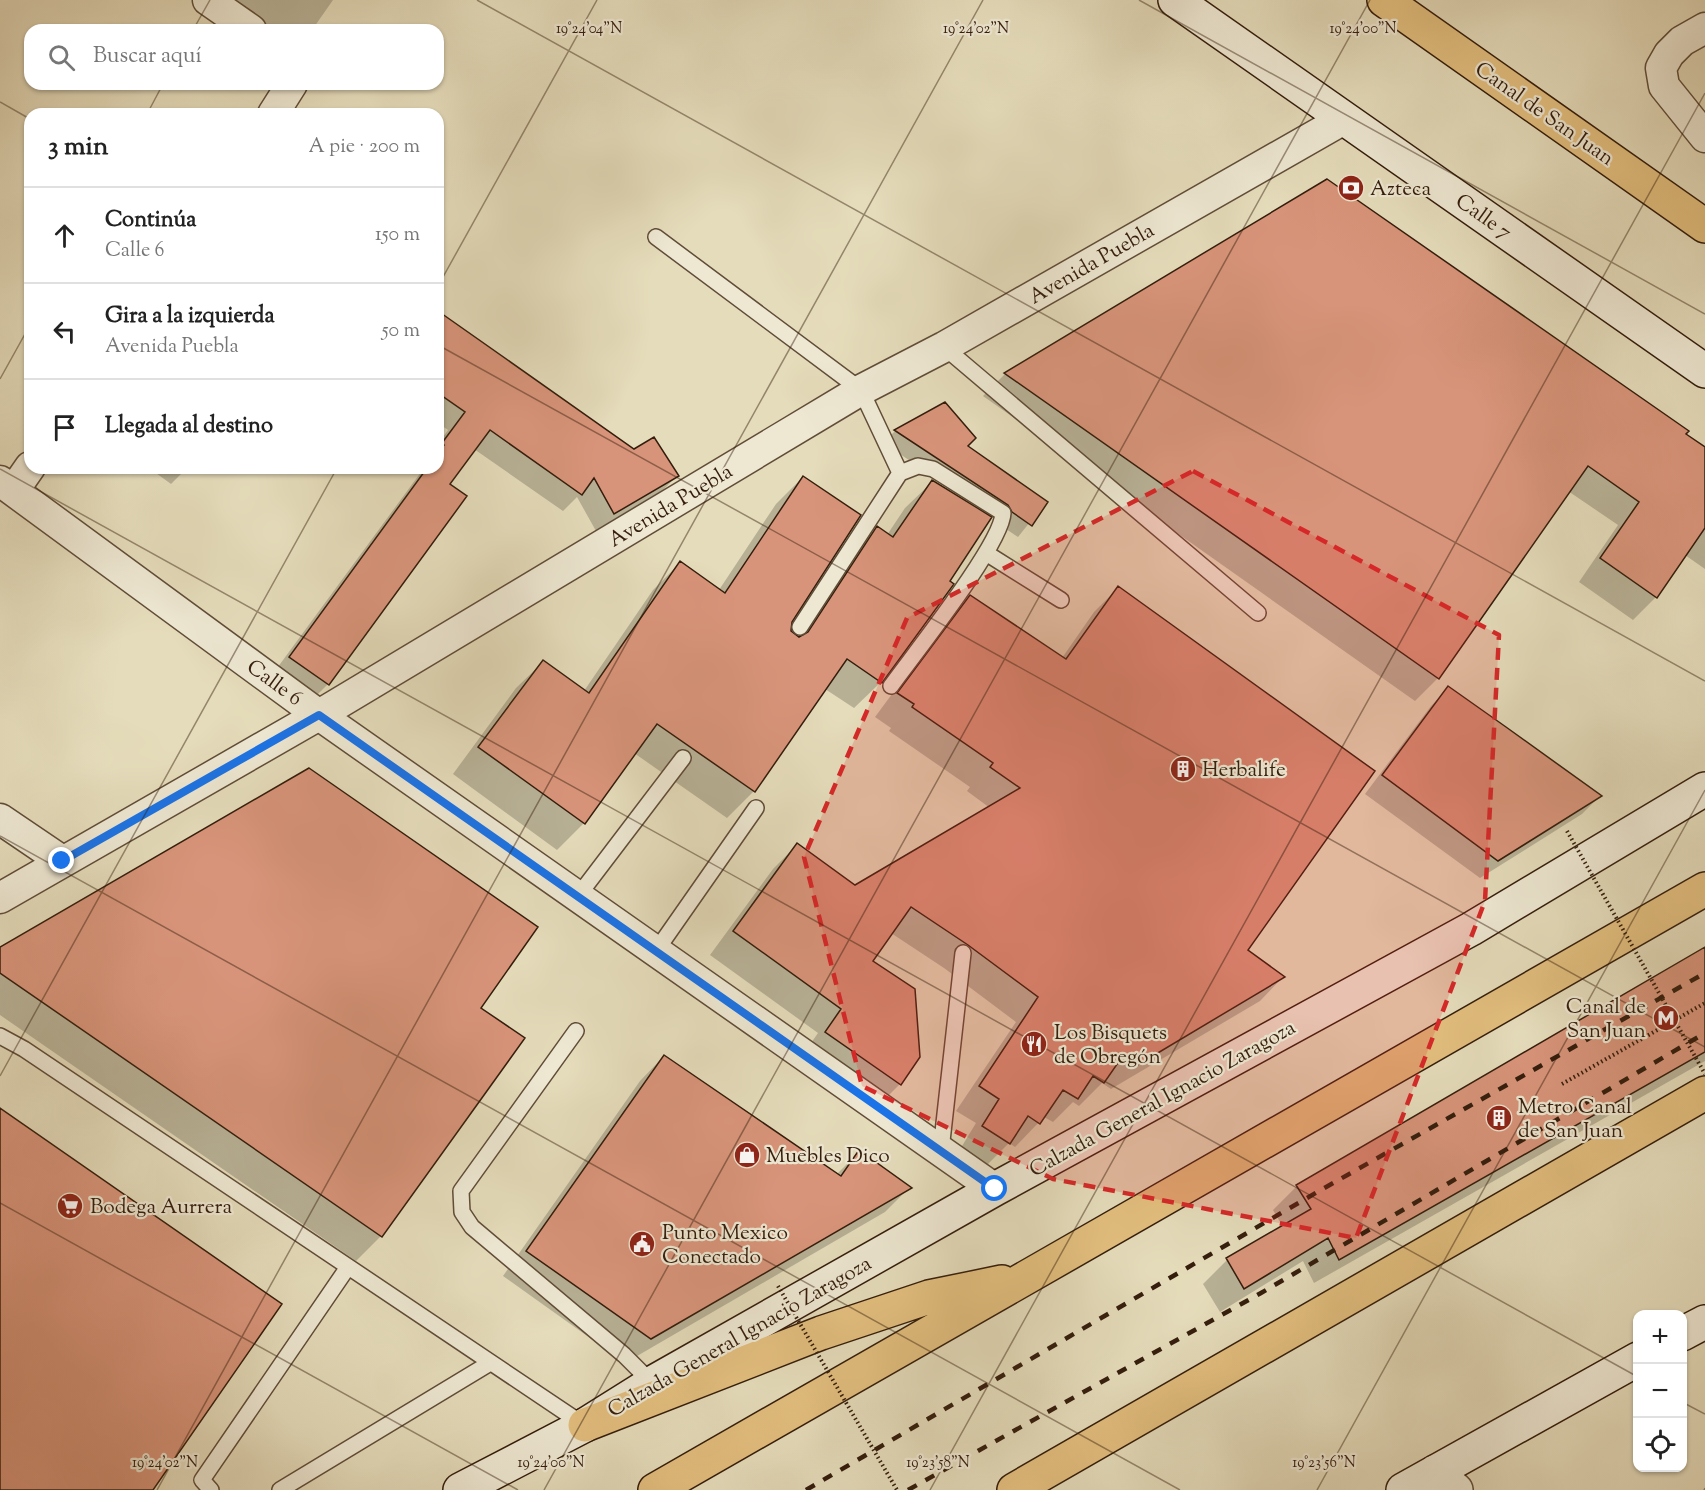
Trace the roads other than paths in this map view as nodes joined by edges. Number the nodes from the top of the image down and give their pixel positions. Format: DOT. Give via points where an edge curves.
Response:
graph roads {
  1 [pos="208,0"];
  2 [pos="1175,0"];
  3 [pos="1384,0"];
  4 [pos="242,24"];
  5 [pos="1705,28"];
  6 [pos="288,90"];
  7 [pos="277,108"];
  8 [pos="1344,119"];
  9 [pos="1705,137"];
  10 [pos="1705,226"];
  11 [pos="656,237"];
  12 [pos="944,346"];
  13 [pos="1705,371"];
  14 [pos="861,390"];
  15 [pos="900,473"];
  16 [pos="15,479"];
  17 [pos="986,553"];
  18 [pos="1061,600"];
  19 [pos="1258,613"];
  20 [pos="800,627"];
  21 [pos="891,686"];
  22 [pos="319,715"];
  23 [pos="683,758"];
  24 [pos="1705,789"];
  25 [pos="756,808"];
  26 [pos="0,819"];
  27 [pos="62,861"];
  28 [pos="1705,889"];
  29 [pos="578,896"];
  30 [pos="0,898"];
  31 [pos="656,951"];
  32 [pos="963,953"];
  33 [pos="0,1023"];
  34 [pos="576,1031"];
  35 [pos="0,1036"];
  36 [pos="24,1049"];
  37 [pos="1705,1093"];
  38 [pos="941,1150"];
  39 [pos="995,1189"];
  40 [pos="348,1267"];
  41 [pos="1030,1276"];
  42 [pos="1705,1322"];
  43 [pos="1687,1332"];
  44 [pos="1633,1362"];
  45 [pos="490,1363"];
  46 [pos="652,1383"];
  47 [pos="585,1425"];
  48 [pos="1445,1481"];
  49 [pos="211,1490"];
  50 [pos="280,1490"];
  51 [pos="460,1490"];
  52 [pos="655,1490"];
  53 [pos="1014,1490"];
  54 [pos="1403,1490"];
  1 -- 4 [label="street"];
  2 -- 8 [label="main road, Calle 7"];
  3 -- 10 [label="main road, Canal de San Juan"];
  5 -- 9 [label="street" via="1682,41 1661,68 1664,86"];
  6 -- 7 [label="street"];
  8 -- 12 [label="street, Avenida Puebla"];
  8 -- 13 [label="main road, Calle 7"];
  11 -- 14 [label="lane"];
  12 -- 14 [label="street, Avenida Puebla"];
  12 -- 19 [label="lane"];
  14 -- 15 [label="lane"];
  14 -- 22 [label="street, Avenida Puebla"];
  15 -- 17 [label="lane" via="918,466 933,469 1003,513 1003,522"];
  15 -- 20 [label="lane"];
  16 -- 22 [label="street, Calle 6"];
  17 -- 18 [label="lane"];
  17 -- 21 [label="lane"];
  22 -- 27 [label="street, Avenida Puebla"];
  22 -- 29 [label="street, Calle 6"];
  23 -- 29 [label="lane"];
  24 -- 39 [label="main road, Calzada General Ignacio Zaragoza" via="1471,929"];
  25 -- 31 [label="lane"];
  26 -- 27 [label="street"];
  27 -- 30 [label="street, Avenida Puebla"];
  28 -- 41 [label="main road"];
  29 -- 31 [label="street, Calle 6"];
  31 -- 38 [label="street, Calle 6"];
  32 -- 38 [label="lane"];
  33 -- 36 [label="lane"];
  34 -- 46 [label="lane" via="461,1191 462,1212 472,1227"];
  35 -- 36 [label="lane"];
  36 -- 40 [label="lane"];
  37 -- 53 [label="main road"];
  38 -- 39 [label="street, Calle 6"];
  39 -- 46 [label="main road, Calzada General Ignacio Zaragoza"];
  40 -- 45 [label="lane"];
  40 -- 49 [label="lane" via="202,1480"];
  41 -- 47 [label="main road" via="929,1297 821,1333"];
  41 -- 52 [label="main road"];
  42 -- 43 [label="main road"];
  44 -- 48 [label="main road"];
  45 -- 47 [label="lane"];
  45 -- 50 [label="lane"];
  46 -- 47 [label="main road, Calzada General Ignacio Zaragoza"];
  47 -- 51 [label="main road, Calzada General Ignacio Zaragoza"];
  48 -- 54 [label="main road"];
}
